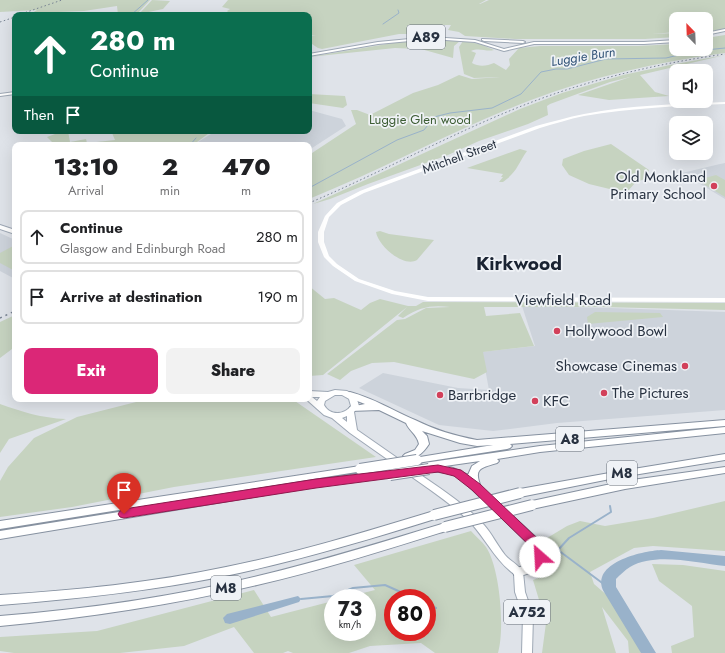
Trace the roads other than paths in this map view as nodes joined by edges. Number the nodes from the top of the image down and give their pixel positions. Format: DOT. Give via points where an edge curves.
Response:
graph roads {
  1 [pos="725,32"];
  2 [pos="713,34"];
  3 [pos="669,40"];
  4 [pos="497,41"];
  5 [pos="669,41"];
  6 [pos="512,42"];
  7 [pos="355,46"];
  8 [pos="517,46"];
  9 [pos="493,47"];
  10 [pos="312,53"];
  11 [pos="12,94"];
  12 [pos="0,96"];
  13 [pos="725,104"];
  14 [pos="0,227"];
  15 [pos="12,231"];
  16 [pos="401,295"];
  17 [pos="725,300"];
  18 [pos="312,394"];
  19 [pos="328,394"];
  20 [pos="350,395"];
  21 [pos="312,400"];
  22 [pos="321,408"];
  23 [pos="380,408"];
  24 [pos="352,410"];
  25 [pos="334,415"];
  26 [pos="407,421"];
  27 [pos="725,423"];
  28 [pos="725,430"];
  29 [pos="353,431"];
  30 [pos="632,439"];
  31 [pos="725,457"];
  32 [pos="420,463"];
  33 [pos="725,470"];
  34 [pos="476,487"];
  35 [pos="0,525"];
  36 [pos="0,535"];
  37 [pos="518,572"];
  38 [pos="0,600"];
  39 [pos="0,621"];
  40 [pos="526,653"];
  1 -- 2 [label="main road"];
  3 -- 6 [label="main road, A89"];
  4 -- 6 [label="main road, A89"];
  4 -- 7 [label="main road, A89" via="429,36 396,38"];
  4 -- 9 [label="main road" via="491,44"];
  5 -- 8 [label="main road, A89" via="534,43"];
  6 -- 8 [label="main road"];
  7 -- 9 [label="main road, A89" via="431,38 468,40"];
  7 -- 10 [label="main road, A89"];
  8 -- 9 [label="main road, A89" via="504,50"];
  11 -- 12 [label="main road"];
  13 -- 16 [label="street, Mitchell Street" via="620,108 565,118 386,182 340,204 327,217 321,232 321,242 328,256 335,265 357,280"];
  14 -- 15 [label="main road"];
  16 -- 17 [label="street, Viewfield Road" via="428,299"];
  18 -- 19 [label="main road"];
  19 -- 20 [label="main road" via="340,392"];
  19 -- 22 [label="main road" via="322,399"];
  20 -- 23 [label="highway"];
  20 -- 24 [label="main road" via="355,402"];
  21 -- 22 [label="main road"];
  22 -- 25 [label="main road" via="326,413"];
  23 -- 24 [label="highway" via="363,407"];
  23 -- 26 [label="highway"];
  24 -- 25 [label="main road" via="343,415"];
  24 -- 29 [label="main road"];
  25 -- 29 [label="main road"];
  26 -- 27 [label="highway" via="445,437 477,443"];
  26 -- 32 [label="highway" via="424,440 422,449 418,452"];
  27 -- 32 [label="highway, A8" via="561,440"];
  28 -- 30 [label="highway, A8"];
  29 -- 37 [label="main road" via="457,506 481,528 503,560"];
  30 -- 32 [label="highway, A8"];
  30 -- 34 [label="highway" via="486,462 477,466 472,474"];
  31 -- 38 [label="highway, M8, bridge" via="520,493 254,565 140,585"];
  32 -- 34 [label="highway" via="457,472"];
  32 -- 35 [label="highway, A8, bridge" via="360,467 239,489"];
  32 -- 36 [label="highway, bridge" via="389,473"];
  33 -- 39 [label="highway, M8, bridge" via="625,485 532,505 445,527 301,570 208,592 92,612"];
  34 -- 37 [label="highway" via="536,544 540,552 538,563"];
  37 -- 40 [label="main road, A752" via="520,592 528,615"];
}
